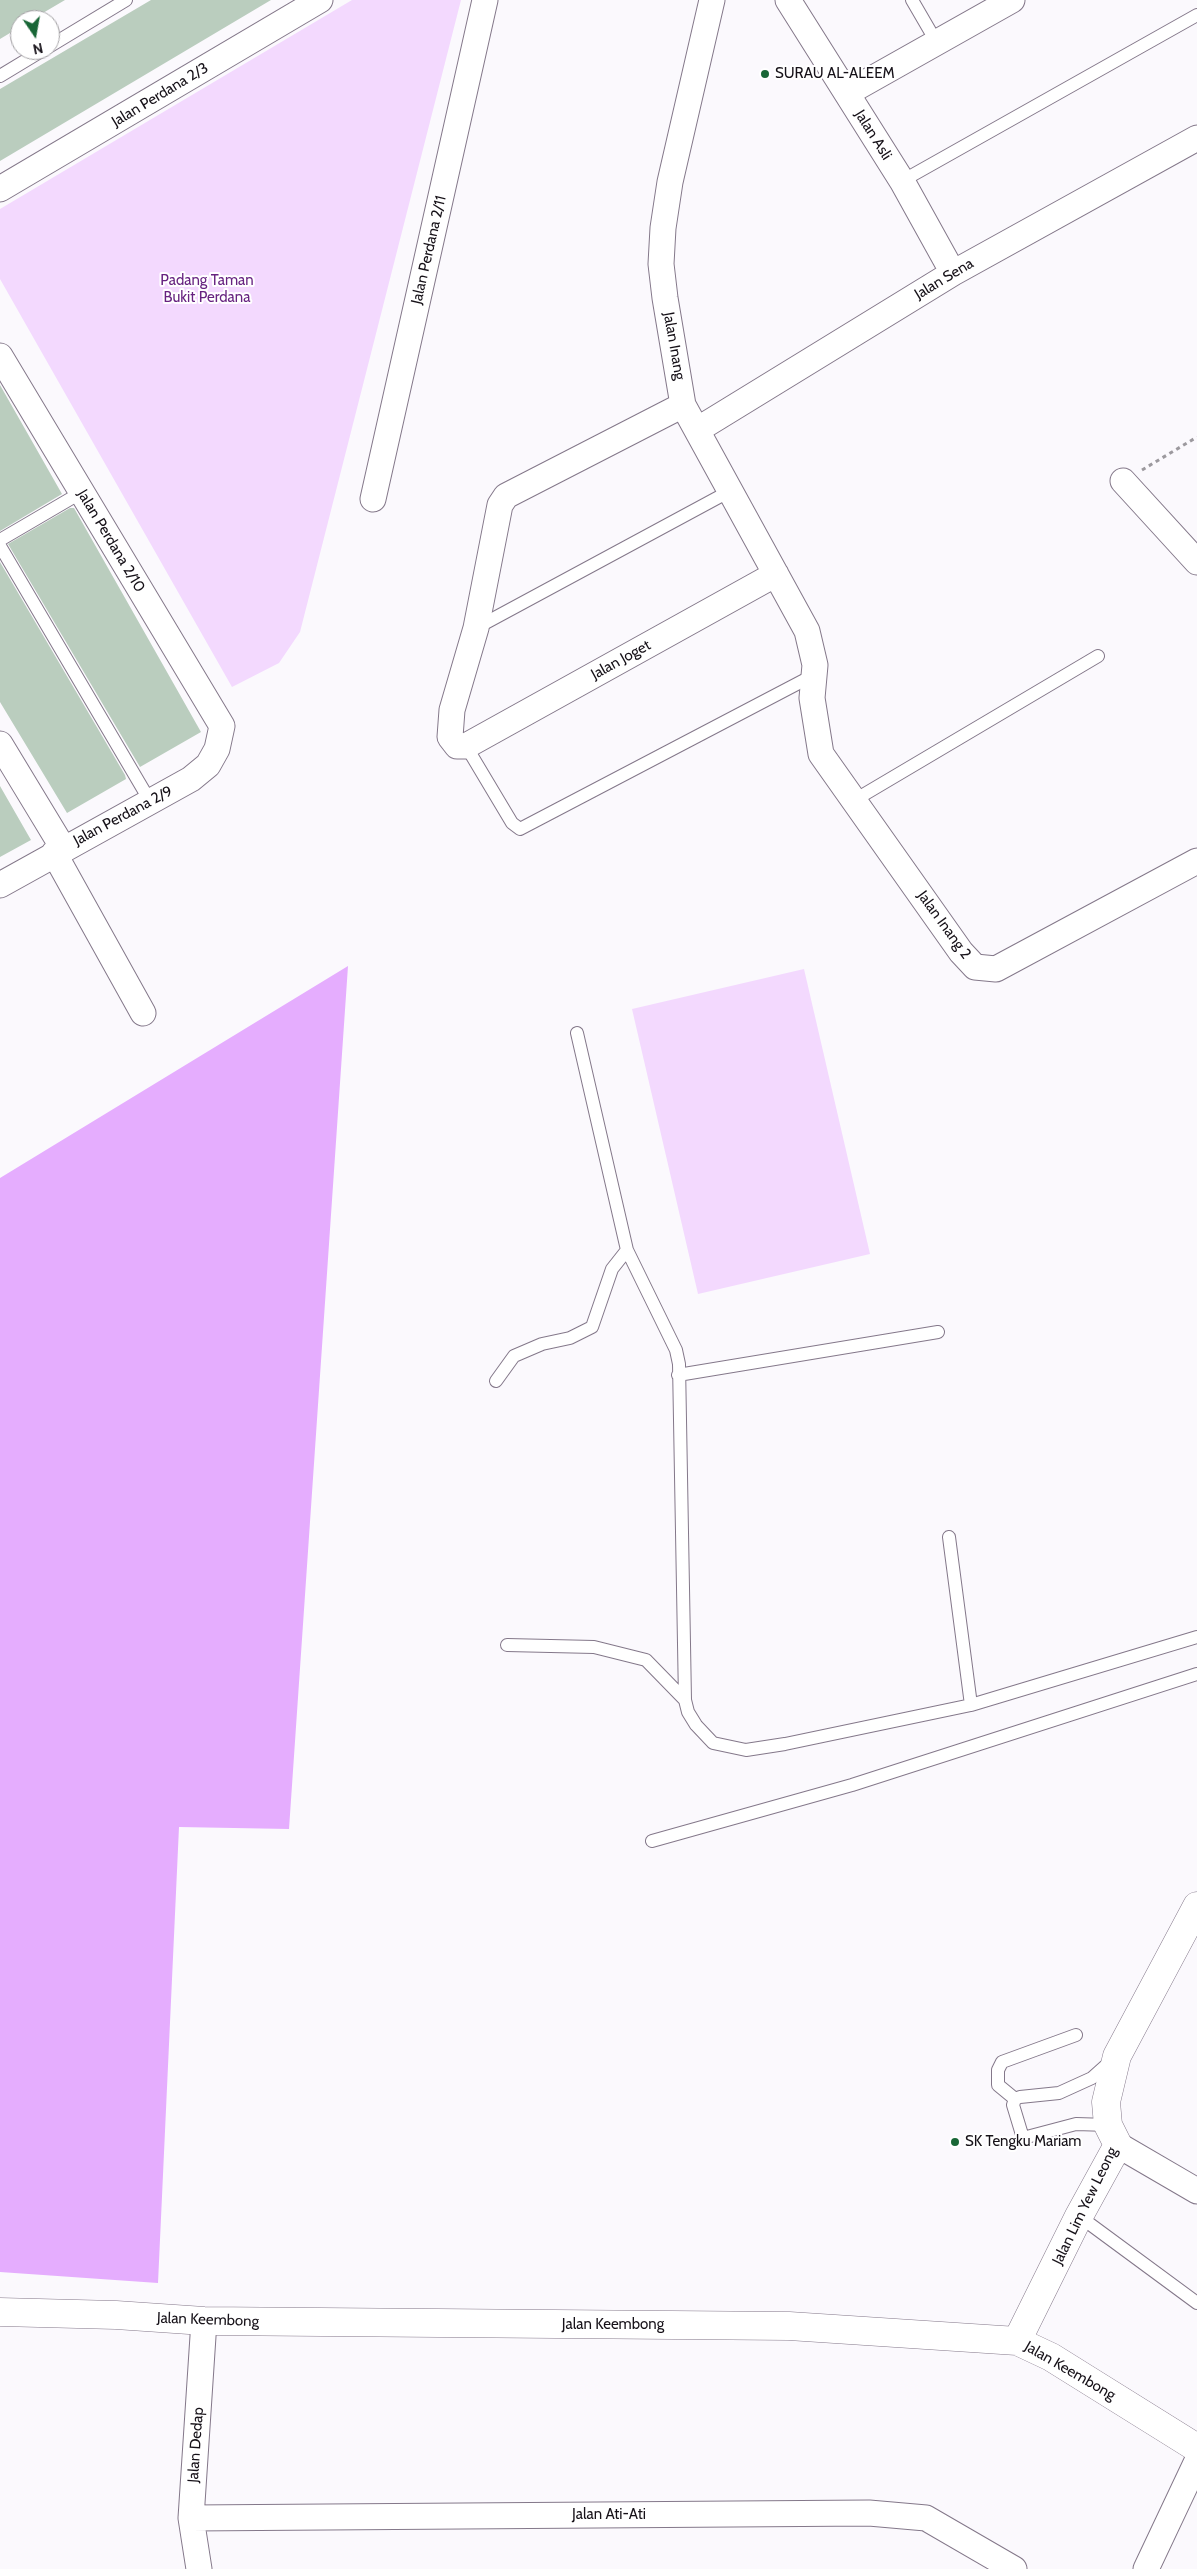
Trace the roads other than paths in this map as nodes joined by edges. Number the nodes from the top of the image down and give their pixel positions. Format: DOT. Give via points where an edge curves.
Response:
graph roads {
  1 [pos="126,0"];
  2 [pos="320,0"];
  3 [pos="485,0"];
  4 [pos="712,0"];
  5 [pos="788,0"];
  6 [pos="912,0"];
  7 [pos="1012,0"];
  8 [pos="1197,15"];
  9 [pos="60,40"];
  10 [pos="937,43"];
  11 [pos="26,60"];
  12 [pos="0,76"];
  13 [pos="848,94"];
  14 [pos="1197,138"];
  15 [pos="902,181"];
  16 [pos="0,189"];
  17 [pos="953,273"];
  18 [pos="0,356"];
  19 [pos="683,404"];
  20 [pos="697,430"];
  21 [pos="1123,481"];
  22 [pos="730,491"];
  23 [pos="82,492"];
  24 [pos="373,499"];
  25 [pos="0,540"];
  26 [pos="0,546"];
  27 [pos="1197,562"];
  28 [pos="776,574"];
  29 [pos="476,628"];
  30 [pos="1098,656"];
  31 [pos="815,670"];
  32 [pos="222,726"];
  33 [pos="0,744"];
  34 [pos="466,746"];
  35 [pos="853,801"];
  36 [pos="150,802"];
  37 [pos="59,851"];
  38 [pos="1197,861"];
  39 [pos="0,885"];
  40 [pos="143,1014"];
  41 [pos="577,1032"];
  42 [pos="627,1250"];
  43 [pos="938,1332"];
  44 [pos="678,1375"];
  45 [pos="496,1381"];
  46 [pos="949,1538"];
  47 [pos="1197,1637"];
  48 [pos="507,1645"];
  49 [pos="1197,1674"];
  50 [pos="685,1700"];
  51 [pos="971,1705"];
  52 [pos="652,1840"];
  53 [pos="1193,1921"];
  54 [pos="1076,2035"];
  55 [pos="1117,2056"];
  56 [pos="1015,2100"];
  57 [pos="1113,2135"];
  58 [pos="1197,2191"];
  59 [pos="1079,2216"];
  60 [pos="1197,2303"];
  61 [pos="0,2312"];
  62 [pos="204,2321"];
  63 [pos="1017,2341"];
  64 [pos="1197,2448"];
  65 [pos="1197,2460"];
  66 [pos="191,2518"];
  67 [pos="199,2569"];
  68 [pos="1014,2569"];
  69 [pos="1146,2569"];
  1 -- 9 [label="lane"];
  2 -- 16 [label="street, Jalan Perdana 2/3"];
  3 -- 24 [label="street, Jalan Perdana 2/11"];
  4 -- 19 [label="street, Jalan Inang" via="670,182 663,228 661,264"];
  5 -- 13 [label="street, Jalan Asli"];
  6 -- 10 [label="lane"];
  7 -- 10 [label="street"];
  8 -- 15 [label="lane"];
  10 -- 13 [label="street"];
  11 -- 12 [label="lane"];
  13 -- 15 [label="street, Jalan Asli"];
  14 -- 17 [label="street, Jalan Sena"];
  15 -- 17 [label="street, Jalan Asli"];
  17 -- 20 [label="street, Jalan Sena"];
  18 -- 23 [label="street, Jalan Perdana 2/10"];
  19 -- 20 [label="street, Jalan Inang"];
  19 -- 29 [label="street" via="506,496 500,504"];
  20 -- 22 [label="street, Jalan Inang"];
  21 -- 27 [label="street"];
  22 -- 28 [label="street, Jalan Inang"];
  22 -- 29 [label="lane"];
  23 -- 25 [label="lane"];
  23 -- 32 [label="street, Jalan Perdana 2/10"];
  26 -- 36 [label="lane"];
  28 -- 31 [label="street, Jalan Inang" via="807,631"];
  28 -- 34 [label="street, Jalan Joget"];
  29 -- 34 [label="street" via="452,710 450,737 457,746"];
  30 -- 35 [label="lane"];
  31 -- 34 [label="lane" via="520,829 512,823"];
  31 -- 35 [label="street, Jalan Inang 2" via="812,698 821,754"];
  32 -- 36 [label="street, Jalan Perdana 2/9" via="217,749 208,765 191,779"];
  33 -- 37 [label="street"];
  35 -- 38 [label="street, Jalan Inang 2" via="975,967 996,968"];
  36 -- 37 [label="street, Jalan Perdana 2/9"];
  37 -- 39 [label="street, Jalan Perdana 2/9"];
  37 -- 40 [label="street"];
  41 -- 42 [label="lane"];
  42 -- 44 [label="lane" via="676,1350"];
  42 -- 45 [label="lane" via="612,1269 592,1327 570,1338 542,1344 514,1356"];
  43 -- 44 [label="lane"];
  44 -- 50 [label="lane"];
  46 -- 51 [label="lane"];
  47 -- 51 [label="lane"];
  48 -- 50 [label="lane" via="594,1647 646,1660"];
  49 -- 52 [label="lane" via="852,1786"];
  50 -- 51 [label="lane" via="696,1725 713,1743 746,1750"];
  53 -- 55 [label="street, Jalan Lim Yew Leong"];
  54 -- 56 [label="lane" via="1002,2062 998,2070 998,2085"];
  55 -- 56 [label="lane" via="1092,2078 1059,2093"];
  55 -- 57 [label="street, Jalan Lim Yew Leong" via="1106,2102"];
  56 -- 57 [label="lane" via="1013,2105 1023,2138 1076,2124"];
  57 -- 58 [label="street"];
  57 -- 59 [label="street, Jalan Lim Yew Leong"];
  59 -- 60 [label="lane"];
  59 -- 63 [label="street, Jalan Lim Yew Leong"];
  61 -- 62 [label="street, Jalan Keembong"];
  62 -- 63 [label="street, Jalan Keembong" via="789,2326"];
  62 -- 66 [label="street, Jalan Dedap"];
  63 -- 64 [label="street, Jalan Keembong" via="1051,2357"];
  65 -- 69 [label="street"];
  66 -- 67 [label="street, Jalan Dedap"];
  66 -- 68 [label="street, Jalan Ati-Ati" via="869,2513 926,2518"];
}
